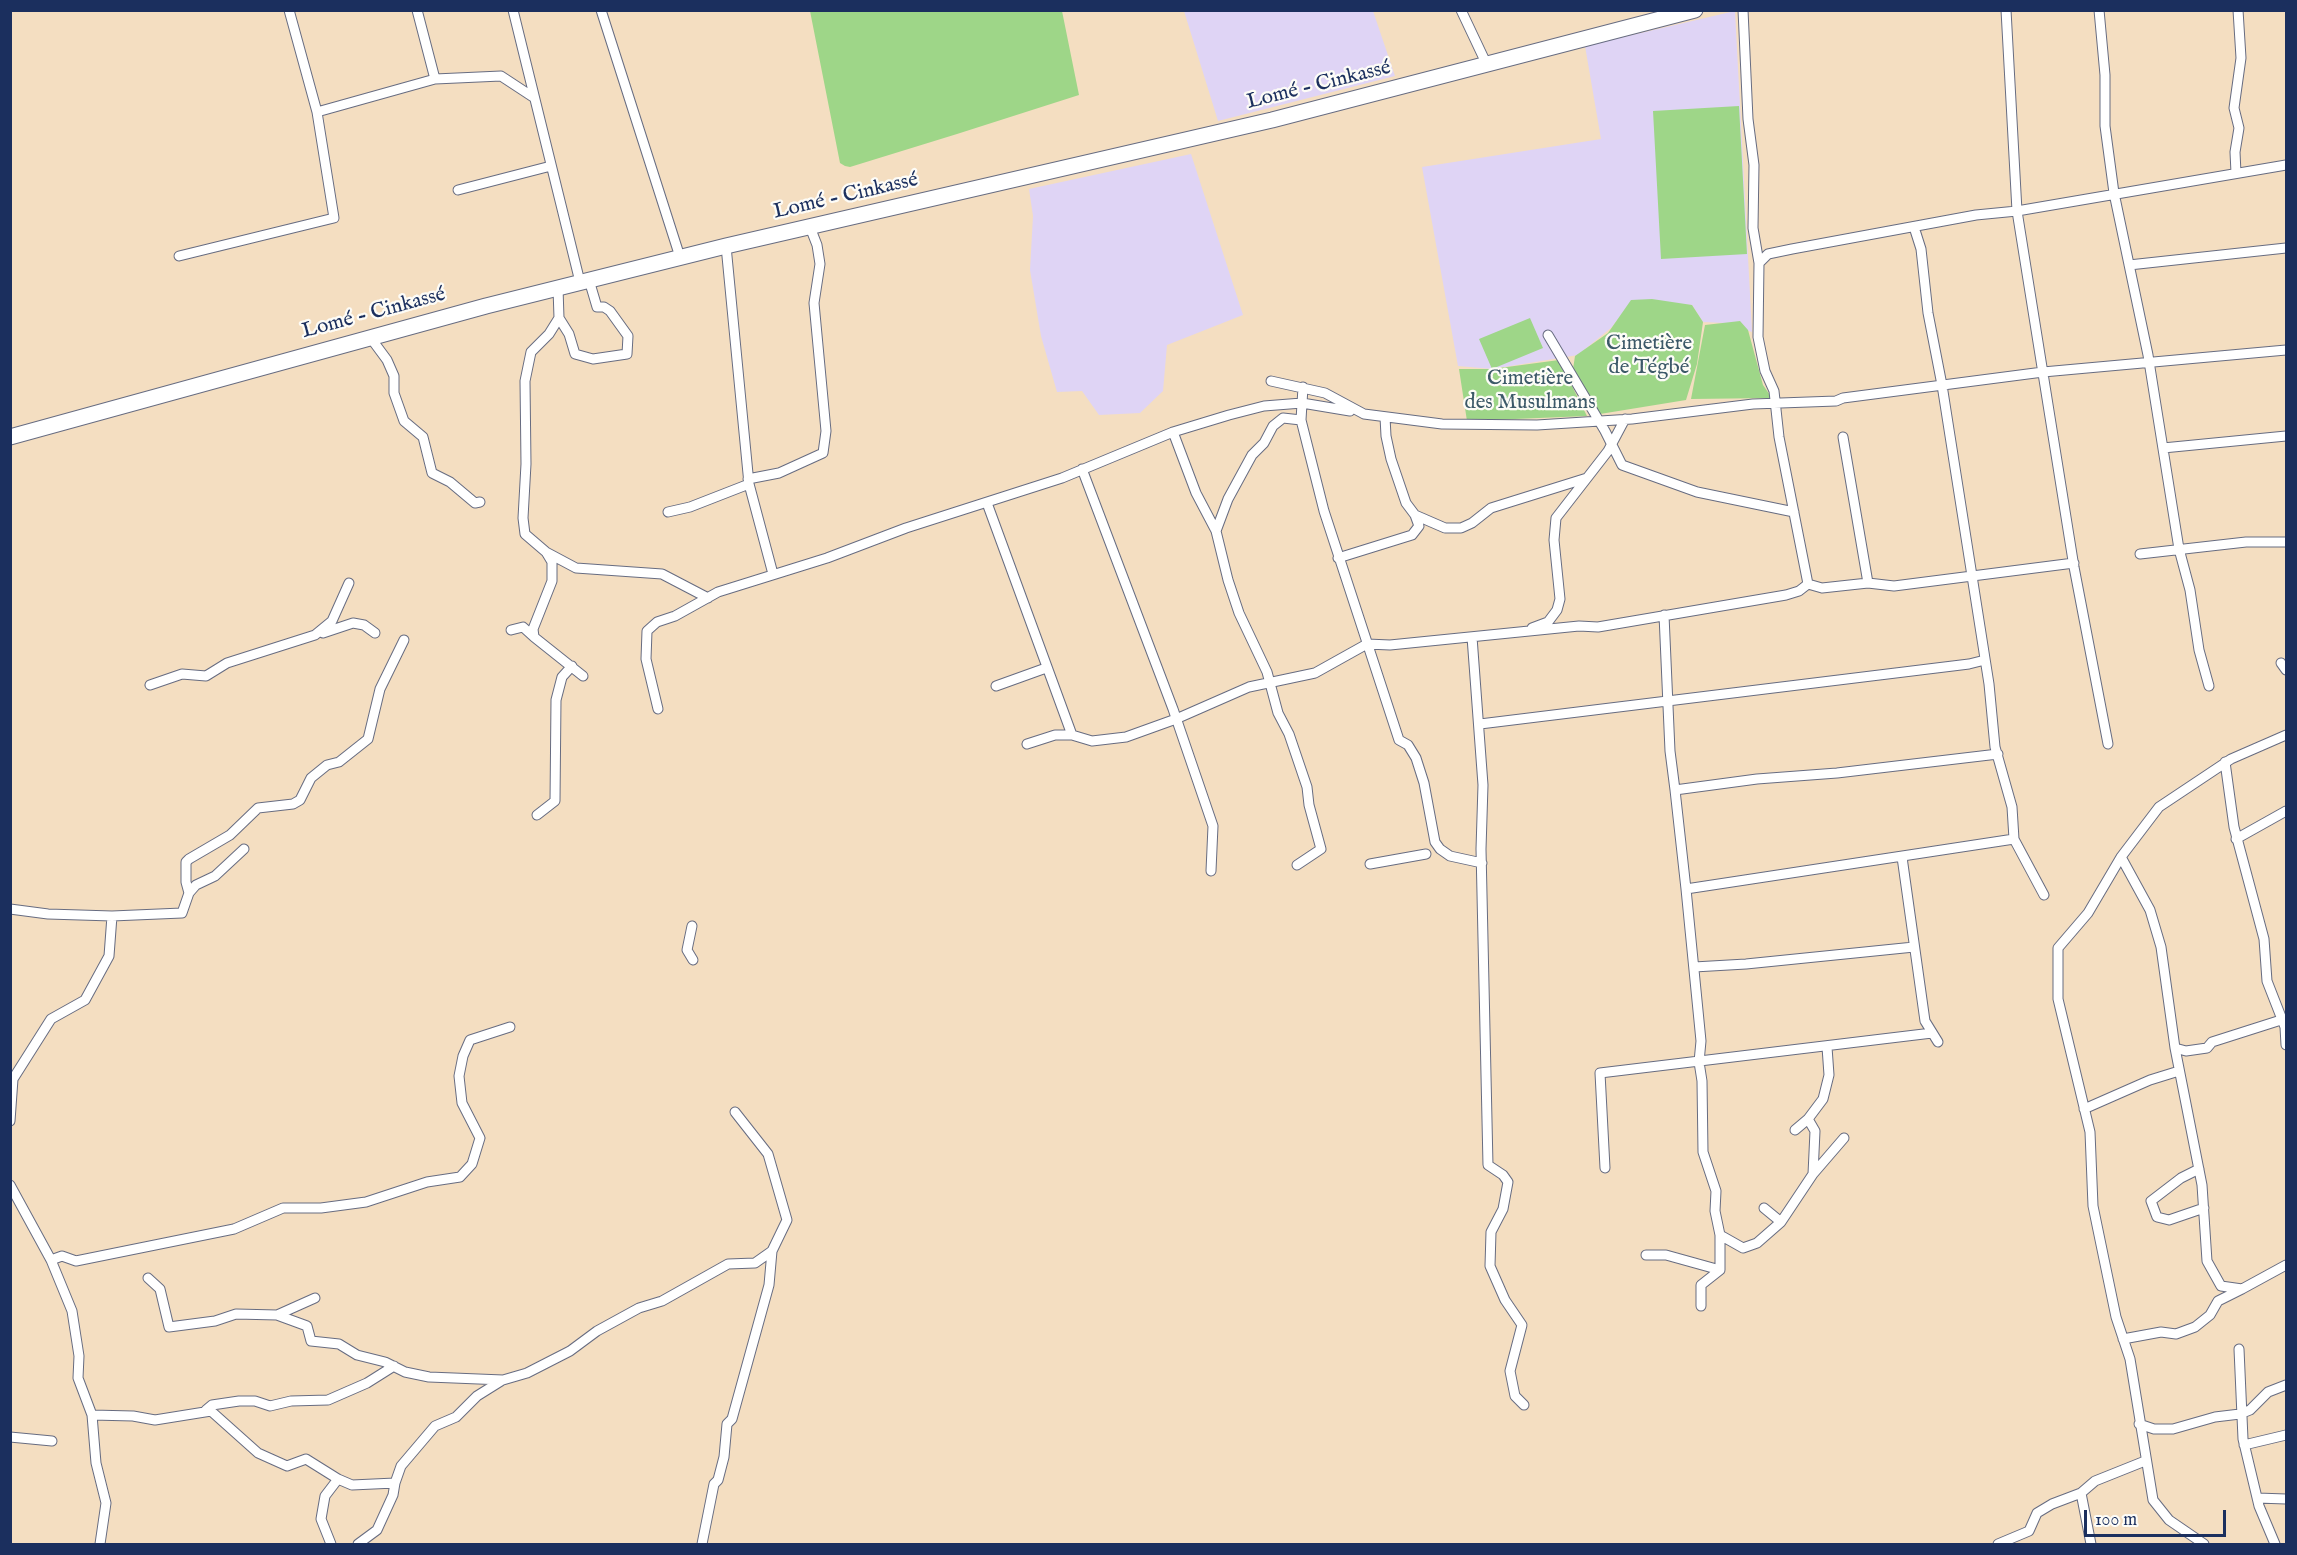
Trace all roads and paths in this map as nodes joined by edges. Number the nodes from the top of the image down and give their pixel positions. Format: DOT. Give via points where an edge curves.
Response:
graph roads {
  1 [pos="290,10"];
  2 [pos="417,10"];
  3 [pos="513,10"];
  4 [pos="602,10"];
  5 [pos="1461,10"];
  6 [pos="1695,10"];
  7 [pos="1743,10"];
  8 [pos="2006,10"];
  9 [pos="2099,10"];
  10 [pos="2238,10"];
  11 [pos="1488,65"];
  12 [pos="435,79"];
  13 [pos="533,97"];
  14 [pos="317,112"];
  15 [pos="2286,165"];
  16 [pos="551,166"];
  17 [pos="2236,172"];
  18 [pos="458,189"];
  19 [pos="2114,193"];
  20 [pos="2017,211"];
  21 [pos="810,227"];
  22 [pos="1914,227"];
  23 [pos="726,246"];
  24 [pos="2286,248"];
  25 [pos="180,256"];
  26 [pos="680,257"];
  27 [pos="1759,263"];
  28 [pos="2129,265"];
  29 [pos="584,281"];
  30 [pos="558,288"];
  31 [pos="559,318"];
  32 [pos="1548,335"];
  33 [pos="370,337"];
  34 [pos="2286,350"];
  35 [pos="2150,362"];
  36 [pos="2043,372"];
  37 [pos="1271,381"];
  38 [pos="1942,385"];
  39 [pos="1303,387"];
  40 [pos="1776,402"];
  41 [pos="1302,403"];
  42 [pos="1364,414"];
  43 [pos="1385,417"];
  44 [pos="1625,419"];
  45 [pos="1301,420"];
  46 [pos="1597,420"];
  47 [pos="1173,432"];
  48 [pos="2286,436"];
  49 [pos="10,437"];
  50 [pos="1843,437"];
  51 [pos="1611,443"];
  52 [pos="2163,448"];
  53 [pos="1082,469"];
  54 [pos="1587,478"];
  55 [pos="749,481"];
  56 [pos="480,502"];
  57 [pos="987,503"];
  58 [pos="668,512"];
  59 [pos="1794,512"];
  60 [pos="1415,515"];
  61 [pos="1216,531"];
  62 [pos="2286,542"];
  63 [pos="2179,549"];
  64 [pos="546,552"];
  65 [pos="2140,554"];
  66 [pos="1338,558"];
  67 [pos="2074,563"];
  68 [pos="773,574"];
  69 [pos="1972,576"];
  70 [pos="349,583"];
  71 [pos="1868,583"];
  72 [pos="1808,584"];
  73 [pos="708,597"];
  74 [pos="1664,615"];
  75 [pos="537,617"];
  76 [pos="523,627"];
  77 [pos="511,630"];
  78 [pos="1530,630"];
  79 [pos="375,633"];
  80 [pos="315,635"];
  81 [pos="534,637"];
  82 [pos="1472,637"];
  83 [pos="404,640"];
  84 [pos="1367,644"];
  85 [pos="1985,660"];
  86 [pos="572,666"];
  87 [pos="1046,668"];
  88 [pos="583,676"];
  89 [pos="1268,682"];
  90 [pos="150,685"];
  91 [pos="996,686"];
  92 [pos="2209,686"];
  93 [pos="1668,699"];
  94 [pos="658,709"];
  95 [pos="1176,719"];
  96 [pos="1480,724"];
  97 [pos="1072,735"];
  98 [pos="2286,735"];
  99 [pos="1027,744"];
  100 [pos="2108,744"];
  101 [pos="1998,754"];
  102 [pos="2226,762"];
  103 [pos="1675,790"];
  104 [pos="2286,811"];
  105 [pos="537,815"];
  106 [pos="2014,839"];
  107 [pos="2236,839"];
  108 [pos="244,849"];
  109 [pos="1426,854"];
  110 [pos="1902,857"];
  111 [pos="2121,857"];
  112 [pos="1482,863"];
  113 [pos="1370,864"];
  114 [pos="1297,865"];
  115 [pos="1211,871"];
  116 [pos="1686,889"];
  117 [pos="189,893"];
  118 [pos="2044,895"];
  119 [pos="10,909"];
  120 [pos="112,916"];
  121 [pos="692,926"];
  122 [pos="1914,947"];
  123 [pos="693,960"];
  124 [pos="1694,967"];
  125 [pos="2284,1025"];
  126 [pos="510,1027"];
  127 [pos="1932,1032"];
  128 [pos="1938,1042"];
  129 [pos="2286,1045"];
  130 [pos="1827,1047"];
  131 [pos="2175,1048"];
  132 [pos="1699,1062"];
  133 [pos="2179,1071"];
  134 [pos="2084,1108"];
  135 [pos="735,1112"];
  136 [pos="1808,1119"];
  137 [pos="10,1121"];
  138 [pos="1795,1130"];
  139 [pos="1844,1138"];
  140 [pos="1605,1168"];
  141 [pos="2199,1169"];
  142 [pos="1813,1174"];
  143 [pos="10,1185"];
  144 [pos="1764,1208"];
  145 [pos="2204,1208"];
  146 [pos="1781,1222"];
  147 [pos="1720,1235"];
  148 [pos="772,1251"];
  149 [pos="1646,1255"];
  150 [pos="51,1260"];
  151 [pos="2286,1265"];
  152 [pos="1720,1270"];
  153 [pos="148,1278"];
  154 [pos="2221,1286"];
  155 [pos="2242,1289"];
  156 [pos="315,1298"];
  157 [pos="2218,1301"];
  158 [pos="1701,1306"];
  159 [pos="277,1315"];
  160 [pos="2123,1339"];
  161 [pos="2239,1349"];
  162 [pos="394,1366"];
  163 [pos="503,1380"];
  164 [pos="2286,1385"];
  165 [pos="1524,1405"];
  166 [pos="206,1410"];
  167 [pos="2240,1414"];
  168 [pos="92,1415"];
  169 [pos="2139,1424"];
  170 [pos="2286,1435"];
  171 [pos="10,1437"];
  172 [pos="52,1441"];
  173 [pos="2244,1445"];
  174 [pos="2145,1461"];
  175 [pos="338,1479"];
  176 [pos="395,1483"];
  177 [pos="2081,1493"];
  178 [pos="2257,1498"];
  179 [pos="2286,1499"];
  180 [pos="100,1545"];
  181 [pos="331,1545"];
  182 [pos="358,1545"];
  183 [pos="702,1545"];
  184 [pos="1998,1545"];
  185 [pos="2091,1545"];
  186 [pos="2204,1545"];
  187 [pos="2275,1545"];
  1 -- 14 [label="street"];
  2 -- 12 [label="street"];
  3 -- 13 [label="street"];
  4 -- 26 [label="street"];
  5 -- 11 [label="street"];
  6 -- 11 [label="highway, Lomé - Cinkassé"];
  7 -- 27 [label="street"];
  8 -- 20 [label="street"];
  9 -- 19 [label="street"];
  10 -- 17 [label="street" via="2241,58 2234,108 2239,128"];
  11 -- 21 [label="highway, Lomé - Cinkassé" via="1272,120"];
  12 -- 13 [label="street" via="501,76"];
  12 -- 14 [label="street"];
  13 -- 16 [label="street"];
  14 -- 25 [label="street" via="334,218"];
  15 -- 17 [label="street"];
  16 -- 18 [label="street"];
  16 -- 29 [label="street"];
  17 -- 19 [label="street"];
  19 -- 20 [label="street"];
  19 -- 28 [label="street"];
  20 -- 22 [label="street"];
  20 -- 36 [label="street"];
  21 -- 23 [label="highway, Lomé - Cinkassé"];
  21 -- 55 [label="street" via="820,264 814,303 826,431 823,453"];
  22 -- 27 [label="street" via="1768,254"];
  22 -- 38 [label="street"];
  23 -- 26 [label="highway, Lomé - Cinkassé"];
  23 -- 55 [label="street"];
  24 -- 28 [label="street"];
  26 -- 29 [label="highway, Lomé - Cinkassé"];
  27 -- 40 [label="street" via="1758,337"];
  28 -- 35 [label="street"];
  29 -- 30 [label="highway, Lomé - Cinkassé"];
  29 -- 31 [label="street" via="597,307 610,311 628,336 627,354 593,359 574,354 569,334"];
  30 -- 31 [label="street"];
  30 -- 33 [label="highway, Lomé - Cinkassé"];
  31 -- 64 [label="street" via="531,352 525,381 523,518 525,534"];
  32 -- 46 [label="street"];
  33 -- 49 [label="highway, Lomé - Cinkassé"];
  33 -- 56 [label="street" via="394,376 394,393 404,421 423,437 432,473"];
  34 -- 35 [label="street"];
  35 -- 36 [label="street"];
  35 -- 52 [label="street"];
  36 -- 38 [label="street"];
  36 -- 67 [label="street"];
  37 -- 39 [label="street"];
  38 -- 40 [label="street" via="1836,401"];
  38 -- 69 [label="street"];
  39 -- 41 [label="street"];
  39 -- 42 [label="street" via="1325,393"];
  40 -- 44 [label="street"];
  40 -- 59 [label="street"];
  41 -- 42 [label="street"];
  41 -- 45 [label="street"];
  41 -- 47 [label="street" via="1264,406"];
  42 -- 43 [label="street"];
  43 -- 46 [label="street" via="1482,426"];
  43 -- 60 [label="street" via="1391,459 1406,503"];
  44 -- 46 [label="street"];
  44 -- 51 [label="street"];
  45 -- 61 [label="street" via="1283,418 1273,426 1228,499"];
  45 -- 66 [label="street"];
  46 -- 51 [label="street"];
  47 -- 53 [label="street"];
  47 -- 61 [label="street" via="1196,494"];
  48 -- 52 [label="street"];
  50 -- 71 [label="street"];
  51 -- 54 [label="street"];
  51 -- 59 [label="street" via="1622,465 1632,470 1697,492"];
  52 -- 63 [label="street"];
  53 -- 57 [label="street"];
  53 -- 95 [label="street"];
  54 -- 60 [label="street" via="1491,508 1461,528 1445,528"];
  54 -- 78 [label="street" via="1556,518 1554,540 1560,599 1557,610 1548,622"];
  55 -- 58 [label="street" via="690,507"];
  55 -- 68 [label="street"];
  57 -- 68 [label="street"];
  57 -- 87 [label="street"];
  59 -- 72 [label="street"];
  60 -- 66 [label="street" via="1419,526 1412,535"];
  61 -- 89 [label="street" via="1246,632"];
  62 -- 63 [label="street"];
  63 -- 65 [label="street"];
  63 -- 92 [label="street"];
  64 -- 73 [label="street" via="576,568 662,574"];
  64 -- 75 [label="street" via="552,562 552,581"];
  66 -- 84 [label="street"];
  67 -- 69 [label="street"];
  67 -- 100 [label="street"];
  68 -- 73 [label="street"];
  69 -- 71 [label="street" via="1894,586"];
  69 -- 85 [label="street"];
  70 -- 80 [label="street" via="332,621"];
  71 -- 72 [label="street" via="1822,588"];
  72 -- 74 [label="street" via="1786,595"];
  73 -- 94 [label="street" via="647,631 646,659"];
  74 -- 78 [label="street" via="1598,627"];
  74 -- 93 [label="street"];
  75 -- 76 [label="street"];
  75 -- 81 [label="street"];
  76 -- 77 [label="street"];
  76 -- 81 [label="street"];
  78 -- 82 [label="street"];
  79 -- 80 [label="street" via="353,623"];
  80 -- 90 [label="street" via="226,663 206,676 182,674"];
  81 -- 86 [label="street"];
  82 -- 84 [label="street"];
  82 -- 96 [label="street"];
  83 -- 117 [label="street" via="380,689 368,739 311,778 300,800 258,808 230,835 189,858"];
  84 -- 89 [label="street" via="1315,673"];
  84 -- 112 [label="street" via="1399,740 1408,745 1416,758 1436,842 1450,856"];
  85 -- 93 [label="street"];
  85 -- 101 [label="street"];
  86 -- 88 [label="street"];
  86 -- 105 [label="street" via="562,677 556,700 555,801"];
  87 -- 91 [label="street"];
  87 -- 97 [label="street"];
  89 -- 95 [label="street"];
  89 -- 114 [label="street" via="1307,787 1321,849"];
  93 -- 96 [label="street"];
  93 -- 103 [label="street"];
  95 -- 97 [label="street" via="1107,741"];
  95 -- 115 [label="street" via="1213,825"];
  96 -- 112 [label="street"];
  97 -- 99 [label="street" via="1055,735"];
  98 -- 102 [label="street"];
  101 -- 103 [label="street"];
  101 -- 106 [label="street" via="2012,807"];
  102 -- 107 [label="street"];
  102 -- 111 [label="street" via="2159,807"];
  103 -- 116 [label="street"];
  104 -- 107 [label="street"];
  106 -- 110 [label="street"];
  106 -- 118 [label="street"];
  107 -- 125 [label="street" via="2264,939 2267,981"];
  108 -- 117 [label="street"];
  109 -- 113 [label="street"];
  110 -- 116 [label="street"];
  110 -- 122 [label="street"];
  111 -- 131 [label="street" via="2150,910 2161,947"];
  111 -- 134 [label="street" via="2088,913 2058,948 2058,999"];
  112 -- 165 [label="street" via="1488,1166 1508,1182 1503,1209 1491,1232 1490,1266 1521,1325 1509,1371 1515,1396"];
  116 -- 124 [label="street"];
  117 -- 120 [label="street" via="182,913"];
  119 -- 120 [label="street"];
  120 -- 137 [label="street" via="109,956 85,1000 51,1019 13,1079"];
  121 -- 123 [label="street" via="687,950"];
  122 -- 124 [label="street"];
  122 -- 127 [label="street" via="1925,1021"];
  124 -- 132 [label="street" via="1701,1041"];
  125 -- 129 [label="street"];
  125 -- 131 [label="street" via="2212,1042 2207,1048"];
  126 -- 150 [label="street" via="470,1040 463,1056 459,1076 462,1103 480,1138 472,1164 460,1177 427,1182 366,1202 283,1208 234,1229 76,1261 63,1256"];
  127 -- 128 [label="street"];
  127 -- 130 [label="street"];
  130 -- 132 [label="street"];
  130 -- 136 [label="street" via="1829,1075 1823,1099"];
  131 -- 133 [label="street"];
  132 -- 140 [label="street" via="1600,1073"];
  132 -- 147 [label="street" via="1703,1152 1716,1191"];
  133 -- 134 [label="street"];
  133 -- 141 [label="street"];
  134 -- 160 [label="street" via="2090,1132 2093,1206"];
  135 -- 148 [label="street" via="768,1154 787,1220"];
  136 -- 138 [label="street"];
  136 -- 142 [label="street" via="1815,1131"];
  139 -- 142 [label="street"];
  141 -- 145 [label="street"];
  141 -- 145 [label="street" via="2151,1201 2157,1217 2169,1220"];
  142 -- 146 [label="street"];
  143 -- 150 [label="street"];
  144 -- 146 [label="street"];
  145 -- 154 [label="street" via="2207,1261"];
  146 -- 147 [label="street" via="1757,1243 1743,1248"];
  147 -- 152 [label="street"];
  148 -- 163 [label="street" via="755,1263 728,1264 597,1331 570,1351"];
  148 -- 183 [label="street" via="769,1285 732,1419 727,1424 724,1457 714,1484"];
  149 -- 152 [label="street" via="1666,1255"];
  150 -- 168 [label="street" via="72,1311 78,1378"];
  151 -- 155 [label="street"];
  152 -- 158 [label="street" via="1701,1285"];
  153 -- 159 [label="street" via="160,1289 169,1327 236,1314"];
  154 -- 155 [label="street"];
  154 -- 157 [label="street"];
  155 -- 157 [label="street"];
  156 -- 159 [label="street"];
  157 -- 160 [label="street" via="2195,1327 2176,1334 2161,1332"];
  159 -- 162 [label="street" via="307,1326 311,1341 339,1344 357,1355"];
  160 -- 169 [label="street" via="2130,1359"];
  161 -- 167 [label="street"];
  162 -- 163 [label="street" via="429,1377"];
  162 -- 166 [label="street" via="328,1400 270,1406 239,1401 212,1405"];
  163 -- 176 [label="street" via="477,1395 456,1417 435,1426 401,1466"];
  164 -- 167 [label="street" via="2268,1392 2250,1410"];
  166 -- 168 [label="street" via="155,1420"];
  166 -- 175 [label="street" via="211,1410 258,1453 287,1466 306,1459"];
  167 -- 169 [label="street" via="2174,1429"];
  167 -- 173 [label="street"];
  168 -- 180 [label="street" via="96,1463 106,1503"];
  169 -- 174 [label="street"];
  170 -- 173 [label="street"];
  171 -- 172 [label="street"];
  173 -- 178 [label="street"];
  174 -- 177 [label="street" via="2095,1481"];
  174 -- 186 [label="street" via="2153,1500 2161,1513"];
  175 -- 176 [label="street" via="352,1485"];
  175 -- 181 [label="street" via="325,1496 321,1520"];
  176 -- 182 [label="street" via="376,1530"];
  177 -- 184 [label="street" via="2044,1508 2029,1530"];
  177 -- 185 [label="street"];
  178 -- 179 [label="street"];
  178 -- 187 [label="street"];
}
